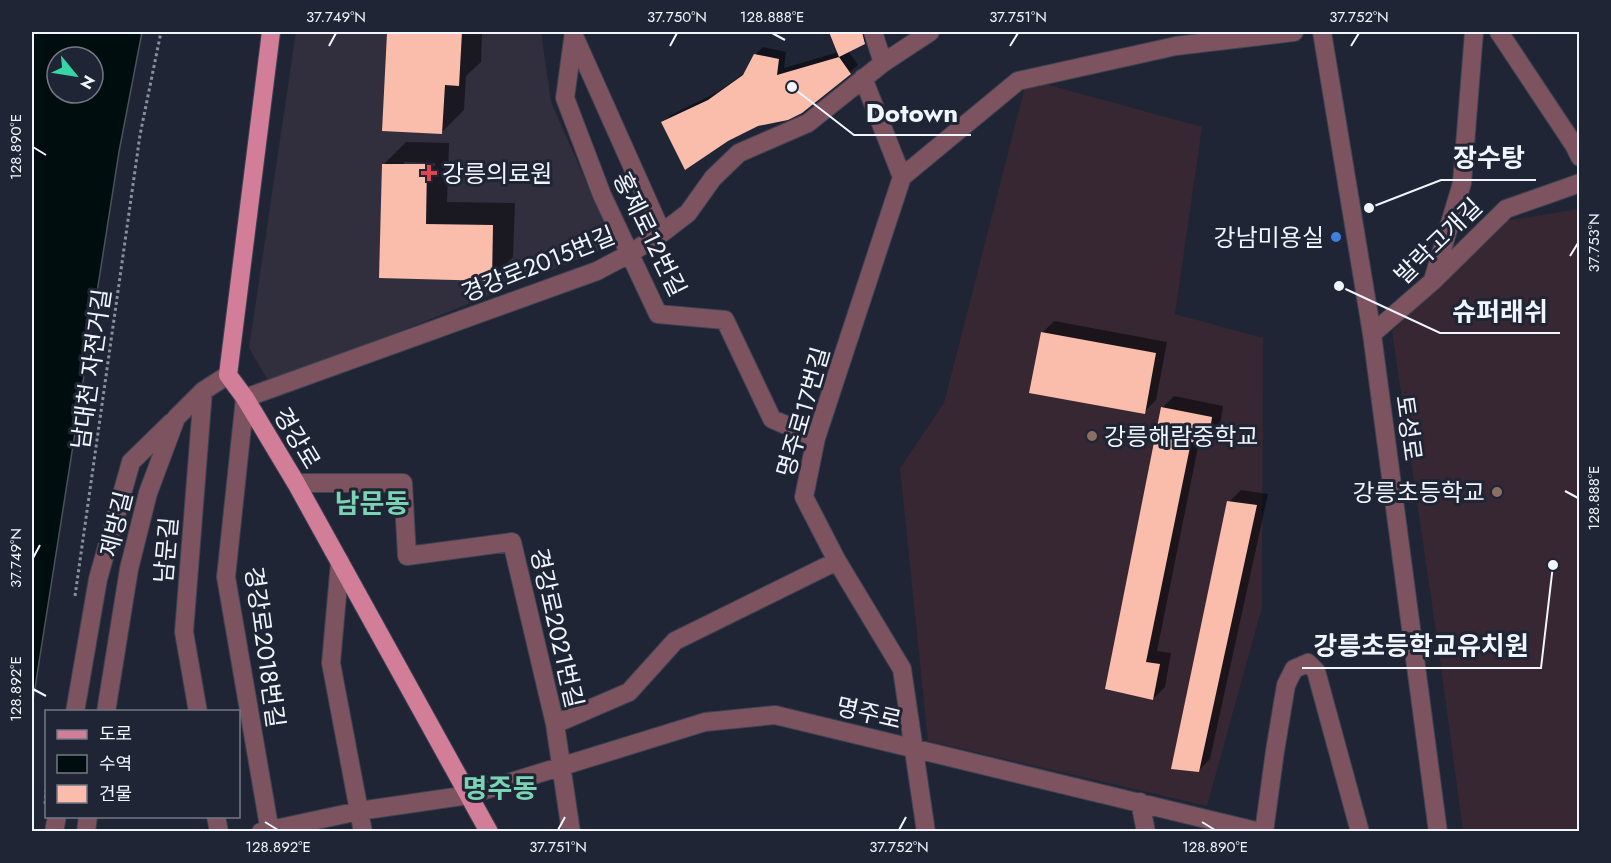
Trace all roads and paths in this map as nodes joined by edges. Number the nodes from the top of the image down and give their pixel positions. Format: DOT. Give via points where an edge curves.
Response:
graph roads {
  1 [pos="161,32"];
  2 [pos="271,32"];
  3 [pos="873,32"];
  4 [pos="930,32"];
  5 [pos="1294,32"];
  6 [pos="1322,32"];
  7 [pos="1474,32"];
  8 [pos="1499,32"];
  9 [pos="574,34"];
  10 [pos="883,63"];
  11 [pos="864,78"];
  12 [pos="1580,157"];
  13 [pos="902,177"];
  14 [pos="1580,183"];
  15 [pos="662,233"];
  16 [pos="629,254"];
  17 [pos="1433,281"];
  18 [pos="1372,334"];
  19 [pos="228,375"];
  20 [pos="203,391"];
  21 [pos="245,398"];
  22 [pos="176,418"];
  23 [pos="816,438"];
  24 [pos="296,483"];
  25 [pos="837,561"];
  26 [pos="340,562"];
  27 [pos="74,606"];
  28 [pos="75,710"];
  29 [pos="106,710"];
  30 [pos="198,710"];
  31 [pos="555,724"];
  32 [pos="914,748"];
  33 [pos="561,766"];
  34 [pos="469,795"];
  35 [pos="1140,802"];
  36 [pos="359,811"];
  37 [pos="267,831"];
  38 [pos="363,831"];
  39 [pos="489,831"];
  40 [pos="571,831"];
  41 [pos="926,831"];
  42 [pos="1146,831"];
  43 [pos="1262,831"];
  44 [pos="1360,831"];
  45 [pos="1438,831"];
  1 -- 27 [label="path, 남대천 자전거길" via="140,135"];
  2 -- 19 [label="main road"];
  3 -- 10 [label="street"];
  4 -- 10 [label="street, 경강로2015번길"];
  5 -- 13 [label="street" via="1176,46 1018,81"];
  6 -- 18 [label="street, 토성로"];
  7 -- 17 [label="street" via="1462,183"];
  8 -- 12 [label="street"];
  9 -- 15 [label="street"];
  9 -- 16 [label="street, 홍제로12번길" via="565,98"];
  10 -- 11 [label="street, 경강로2015번길"];
  11 -- 13 [label="street"];
  11 -- 15 [label="street, 경강로2015번길" via="808,123 739,153 713,178 688,213"];
  13 -- 23 [label="street, 명주로17번길"];
  14 -- 17 [label="street, 발락고개길" via="1506,209"];
  15 -- 16 [label="street, 경강로2015번길"];
  16 -- 21 [label="street, 경강로2015번길" via="597,271"];
  16 -- 23 [label="street, 홍제로12번길" via="658,314 725,320 772,419"];
  17 -- 18 [label="street, 발락고개길"];
  18 -- 45 [label="street, 토성로"];
  19 -- 20 [label="street, 제방길"];
  19 -- 21 [label="main road, 경강로"];
  20 -- 22 [label="street, 제방길"];
  20 -- 30 [label="street, 남문길" via="184,632"];
  21 -- 24 [label="main road, 경강로"];
  21 -- 37 [label="street, 경강로2018번길" via="225,577"];
  22 -- 28 [label="street" via="131,462 98,579"];
  22 -- 29 [label="street, 제방길" via="148,493 129,569"];
  23 -- 25 [label="street, 명주로17번길" via="804,497"];
  24 -- 26 [label="main road, 경강로"];
  24 -- 31 [label="street, 경강로2021번길" via="404,483 407,556 512,542"];
  25 -- 31 [label="street" via="675,642 629,693"];
  25 -- 32 [label="street, 명주로17번길" via="902,669"];
  26 -- 34 [label="main road, 경강로"];
  26 -- 36 [label="street" via="331,663"];
  31 -- 33 [label="street, 경강로2021번길"];
  32 -- 33 [label="street, 명주로" via="775,715 705,722"];
  32 -- 35 [label="street, 명주로"];
  32 -- 41 [label="street, 명주로17번길"];
  33 -- 34 [label="street, 명주로"];
  33 -- 40 [label="street, 경강로2021번길"];
  34 -- 36 [label="street, 명주로"];
  34 -- 39 [label="main road, 경강로"];
  35 -- 42 [label="street"];
  35 -- 43 [label="street, 명주로"];
  36 -- 37 [label="street, 명주로"];
  36 -- 38 [label="street"];
  43 -- 44 [label="street" via="1286,686 1294,669 1308,663 1316,671"];
}
